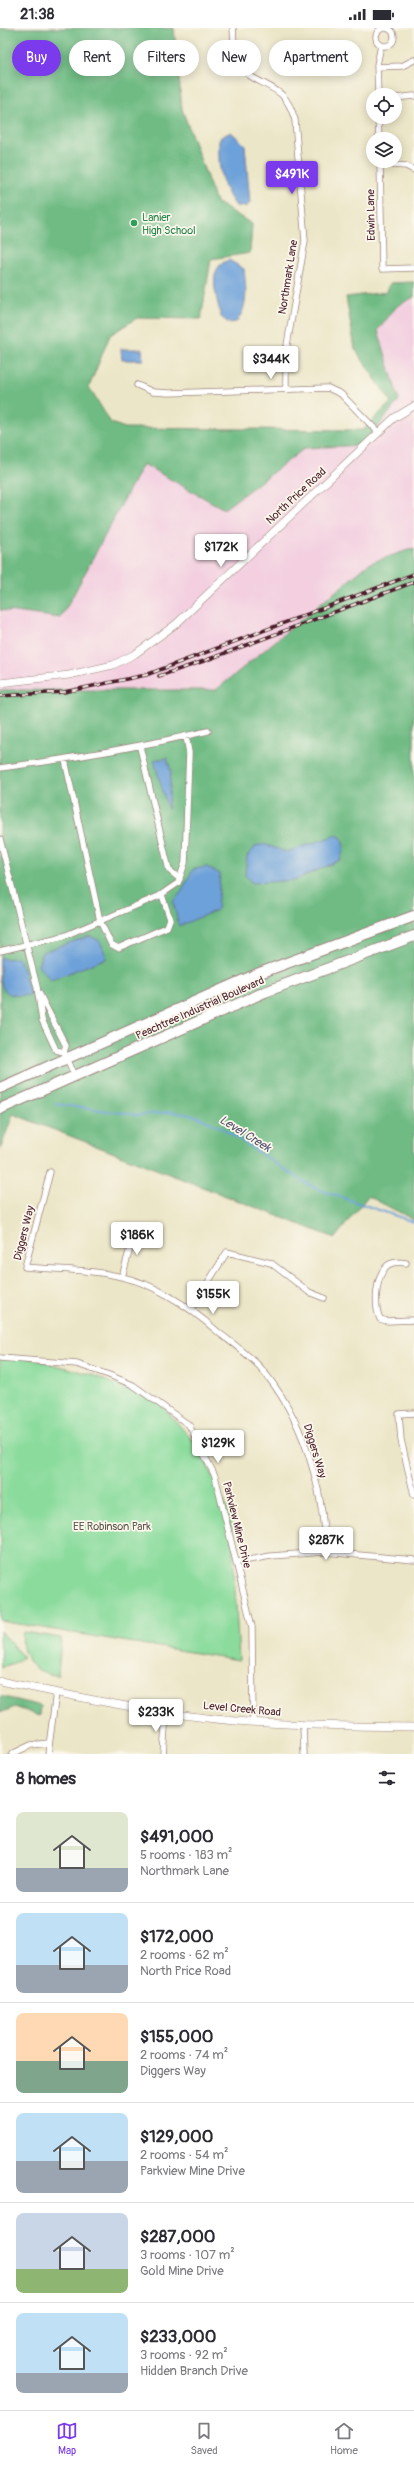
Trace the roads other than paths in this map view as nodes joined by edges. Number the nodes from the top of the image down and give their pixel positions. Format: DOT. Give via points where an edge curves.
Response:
graph roads {
  1 [pos="233,28"];
  2 [pos="392,29"];
  3 [pos="381,45"];
  4 [pos="414,60"];
  5 [pos="377,67"];
  6 [pos="378,88"];
  7 [pos="414,96"];
  8 [pos="402,97"];
  9 [pos="402,165"];
  10 [pos="380,168"];
  11 [pos="414,170"];
  12 [pos="414,268"];
  13 [pos="137,385"];
  14 [pos="286,388"];
  15 [pos="414,406"];
  16 [pos="378,432"];
  17 [pos="0,684"];
  18 [pos="208,731"];
  19 [pos="186,736"];
  20 [pos="140,747"];
  21 [pos="65,760"];
  22 [pos="0,768"];
  23 [pos="0,839"];
  24 [pos="180,879"];
  25 [pos="162,895"];
  26 [pos="414,916"];
  27 [pos="100,921"];
  28 [pos="414,936"];
  29 [pos="26,945"];
  30 [pos="0,951"];
  31 [pos="37,987"];
  32 [pos="65,1055"];
  33 [pos="75,1076"];
  34 [pos="0,1088"];
  35 [pos="0,1109"];
  36 [pos="50,1172"];
  37 [pos="135,1230"];
  38 [pos="406,1263"];
  39 [pos="122,1277"];
  40 [pos="324,1298"];
  41 [pos="192,1308"];
  42 [pos="414,1320"];
  43 [pos="0,1358"];
  44 [pos="414,1412"];
  45 [pos="414,1495"];
  46 [pos="325,1552"];
  47 [pos="414,1560"];
  48 [pos="237,1562"];
  49 [pos="0,1681"];
  50 [pos="56,1692"];
  51 [pos="166,1713"];
  52 [pos="253,1722"];
  53 [pos="304,1726"];
  54 [pos="414,1727"];
  55 [pos="49,1744"];
  56 [pos="12,1754"];
  57 [pos="48,1754"];
  58 [pos="163,1754"];
  59 [pos="304,1754"];
  1 -- 14 [label="street, Northmark Lane" via="234,51 244,72 282,94 295,120 305,241 286,351"];
  2 -- 3 [label="street" via="392,42"];
  2 -- 3 [label="street" via="384,28 377,33 376,38"];
  3 -- 5 [label="street"];
  4 -- 5 [label="street" via="402,66"];
  5 -- 6 [label="street"];
  7 -- 8 [label="street"];
  9 -- 11 [label="street"];
  10 -- 12 [label="street, Edwin Lane" via="382,269"];
  13 -- 14 [label="street" via="153,392 164,393"];
  14 -- 16 [label="street" via="328,388 341,394"];
  15 -- 16 [label="street, North Price Road"];
  16 -- 17 [label="street, North Price Road" via="176,624 135,654 113,665 69,675"];
  18 -- 19 [label="street"];
  19 -- 20 [label="street"];
  19 -- 24 [label="street" via="189,753 185,863"];
  20 -- 21 [label="street"];
  20 -- 24 [label="street" via="169,870"];
  21 -- 22 [label="street"];
  21 -- 27 [label="street"];
  23 -- 29 [label="street"];
  24 -- 25 [label="street" via="172,890"];
  25 -- 27 [label="street"];
  25 -- 27 [label="street" via="170,919 167,927 118,948 111,944"];
  26 -- 32 [label="highway, Peachtree Industrial Boulevard" via="257,974"];
  27 -- 29 [label="street" via="64,936"];
  28 -- 33 [label="highway, Peachtree Industrial Boulevard" via="265,992"];
  29 -- 30 [label="street"];
  29 -- 31 [label="street"];
  31 -- 32 [label="street" via="66,1046"];
  31 -- 32 [label="street" via="42,1020 56,1050"];
  32 -- 33 [label="street"];
  32 -- 34 [label="highway, Peachtree Industrial Boulevard"];
  33 -- 35 [label="highway, Peachtree Industrial Boulevard"];
  36 -- 39 [label="street, Diggers Way" via="25,1267"];
  37 -- 39 [label="street"];
  38 -- 42 [label="street" via="393,1263 384,1269 379,1278 376,1312 380,1319 387,1321"];
  39 -- 41 [label="street, Diggers Way" via="146,1285"];
  40 -- 41 [label="street" via="309,1292 271,1263 227,1252"];
  41 -- 46 [label="street, Diggers Way" via="259,1366 280,1392 300,1430 312,1471 324,1519"];
  43 -- 48 [label="street, Parkview Mine Drive" via="77,1364 109,1375 133,1385 189,1425 215,1476"];
  44 -- 45 [label="street" via="398,1414 401,1440"];
  46 -- 47 [label="street"];
  46 -- 48 [label="street" via="271,1556"];
  48 -- 52 [label="street, Parkview Mine Drive" via="252,1627"];
  49 -- 50 [label="street, Level Creek Road"];
  50 -- 51 [label="street, Level Creek Road"];
  50 -- 55 [label="street"];
  51 -- 52 [label="street, Level Creek Road"];
  51 -- 58 [label="street"];
  52 -- 53 [label="street, Level Creek Road"];
  53 -- 54 [label="street, Level Creek Road"];
  53 -- 59 [label="street"];
  55 -- 56 [label="street" via="31,1745"];
  55 -- 57 [label="street"];
}
